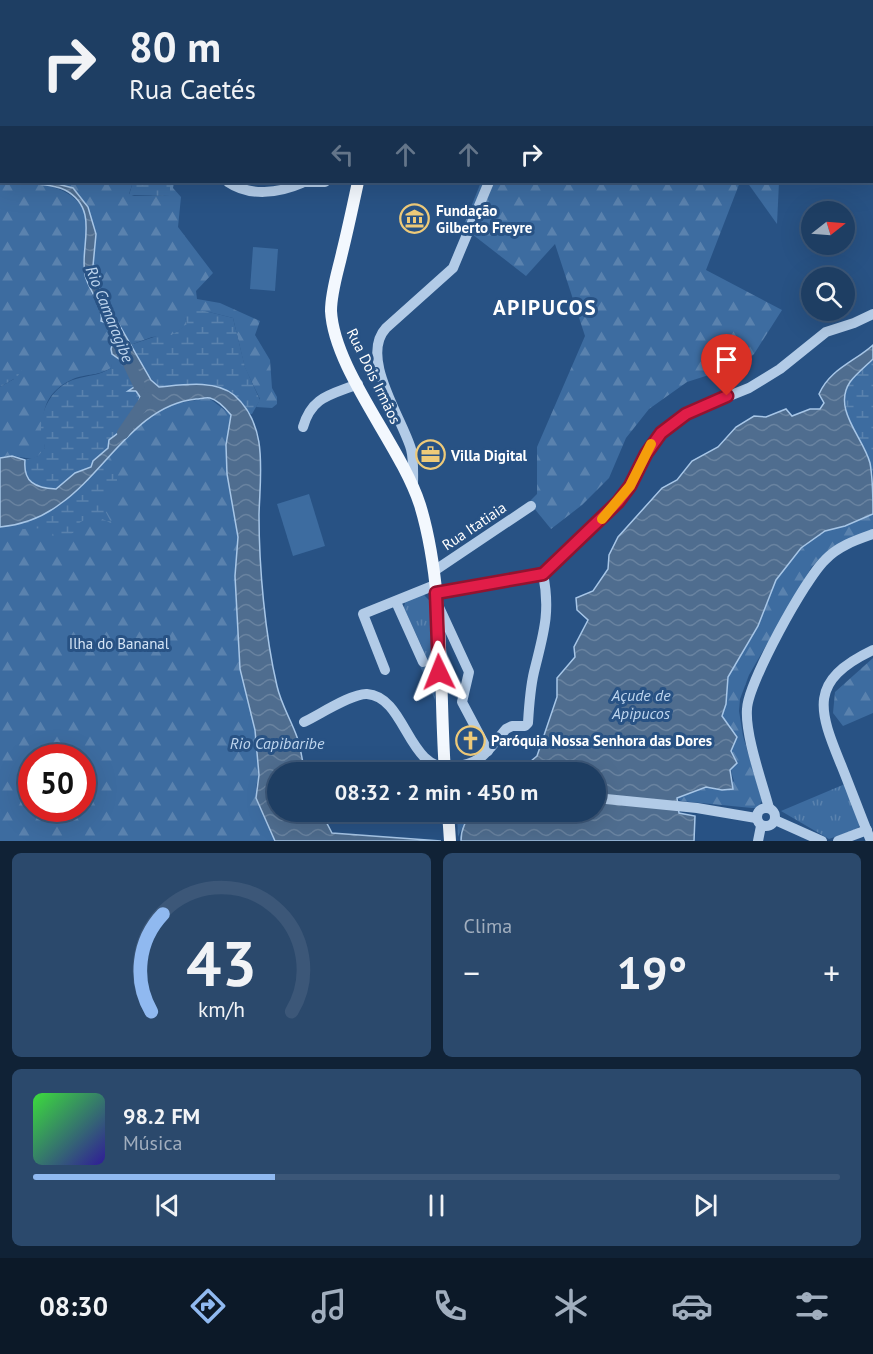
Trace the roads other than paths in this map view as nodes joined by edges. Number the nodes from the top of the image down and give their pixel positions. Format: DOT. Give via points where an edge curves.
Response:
graph roads {
  1 [pos="230,183"];
  2 [pos="300,183"];
  3 [pos="358,183"];
  4 [pos="489,183"];
  5 [pos="873,314"];
  6 [pos="358,384"];
  7 [pos="303,427"];
  8 [pos="413,486"];
  9 [pos="531,506"];
  10 [pos="873,534"];
  11 [pos="543,574"];
  12 [pos="435,586"];
  13 [pos="396,602"];
  14 [pos="873,650"];
  15 [pos="423,662"];
  16 [pos="386,670"];
  17 [pos="304,722"];
  18 [pos="488,751"];
  19 [pos="431,762"];
  20 [pos="445,762"];
  21 [pos="475,762"];
  22 [pos="606,799"];
  23 [pos="769,808"];
  24 [pos="775,820"];
  25 [pos="449,822"];
  26 [pos="758,822"];
  27 [pos="867,830"];
  28 [pos="450,841"];
  29 [pos="758,841"];
  30 [pos="822,841"];
  31 [pos="838,841"];
  32 [pos="871,841"];
  1 -- 2 [label="street" via="247,190 276,193"];
  3 -- 6 [label="main road, Rua Dois Irmãos" via="331,310 340,346"];
  4 -- 8 [label="street" via="453,268 386,328 379,339 379,364 386,391 412,453"];
  5 -- 11 [label="street" via="826,332 749,388 672,423 652,442 618,502"];
  6 -- 7 [label="street" via="315,402"];
  6 -- 8 [label="main road, Rua Dois Irmãos"];
  8 -- 12 [label="main road, Rua Dois Irmãos"];
  9 -- 12 [label="street, Rua Itatiaia"];
  10 -- 23 [label="street" via="835,551 813,573 748,697 747,717"];
  11 -- 12 [label="street"];
  11 -- 18 [label="street" via="548,607 528,723 506,729"];
  12 -- 13 [label="street"];
  12 -- 18 [label="street" via="469,672 462,702"];
  12 -- 20 [label="main road, Rua Dois Irmãos"];
  13 -- 15 [label="street"];
  13 -- 16 [label="street" via="363,614"];
  14 -- 27 [label="street" via="833,676 823,708 829,736"];
  17 -- 19 [label="street" via="364,694 385,703"];
  18 -- 21 [label="street"];
  22 -- 26 [label="street" via="697,808"];
  23 -- 24 [label="street" via="774,811"];
  23 -- 26 [label="street" via="760,811"];
  24 -- 26 [label="street" via="768,825"];
  24 -- 30 [label="street"];
  25 -- 28 [label="main road"];
  26 -- 29 [label="street"];
  27 -- 31 [label="street"];
  27 -- 32 [label="street"];
}
